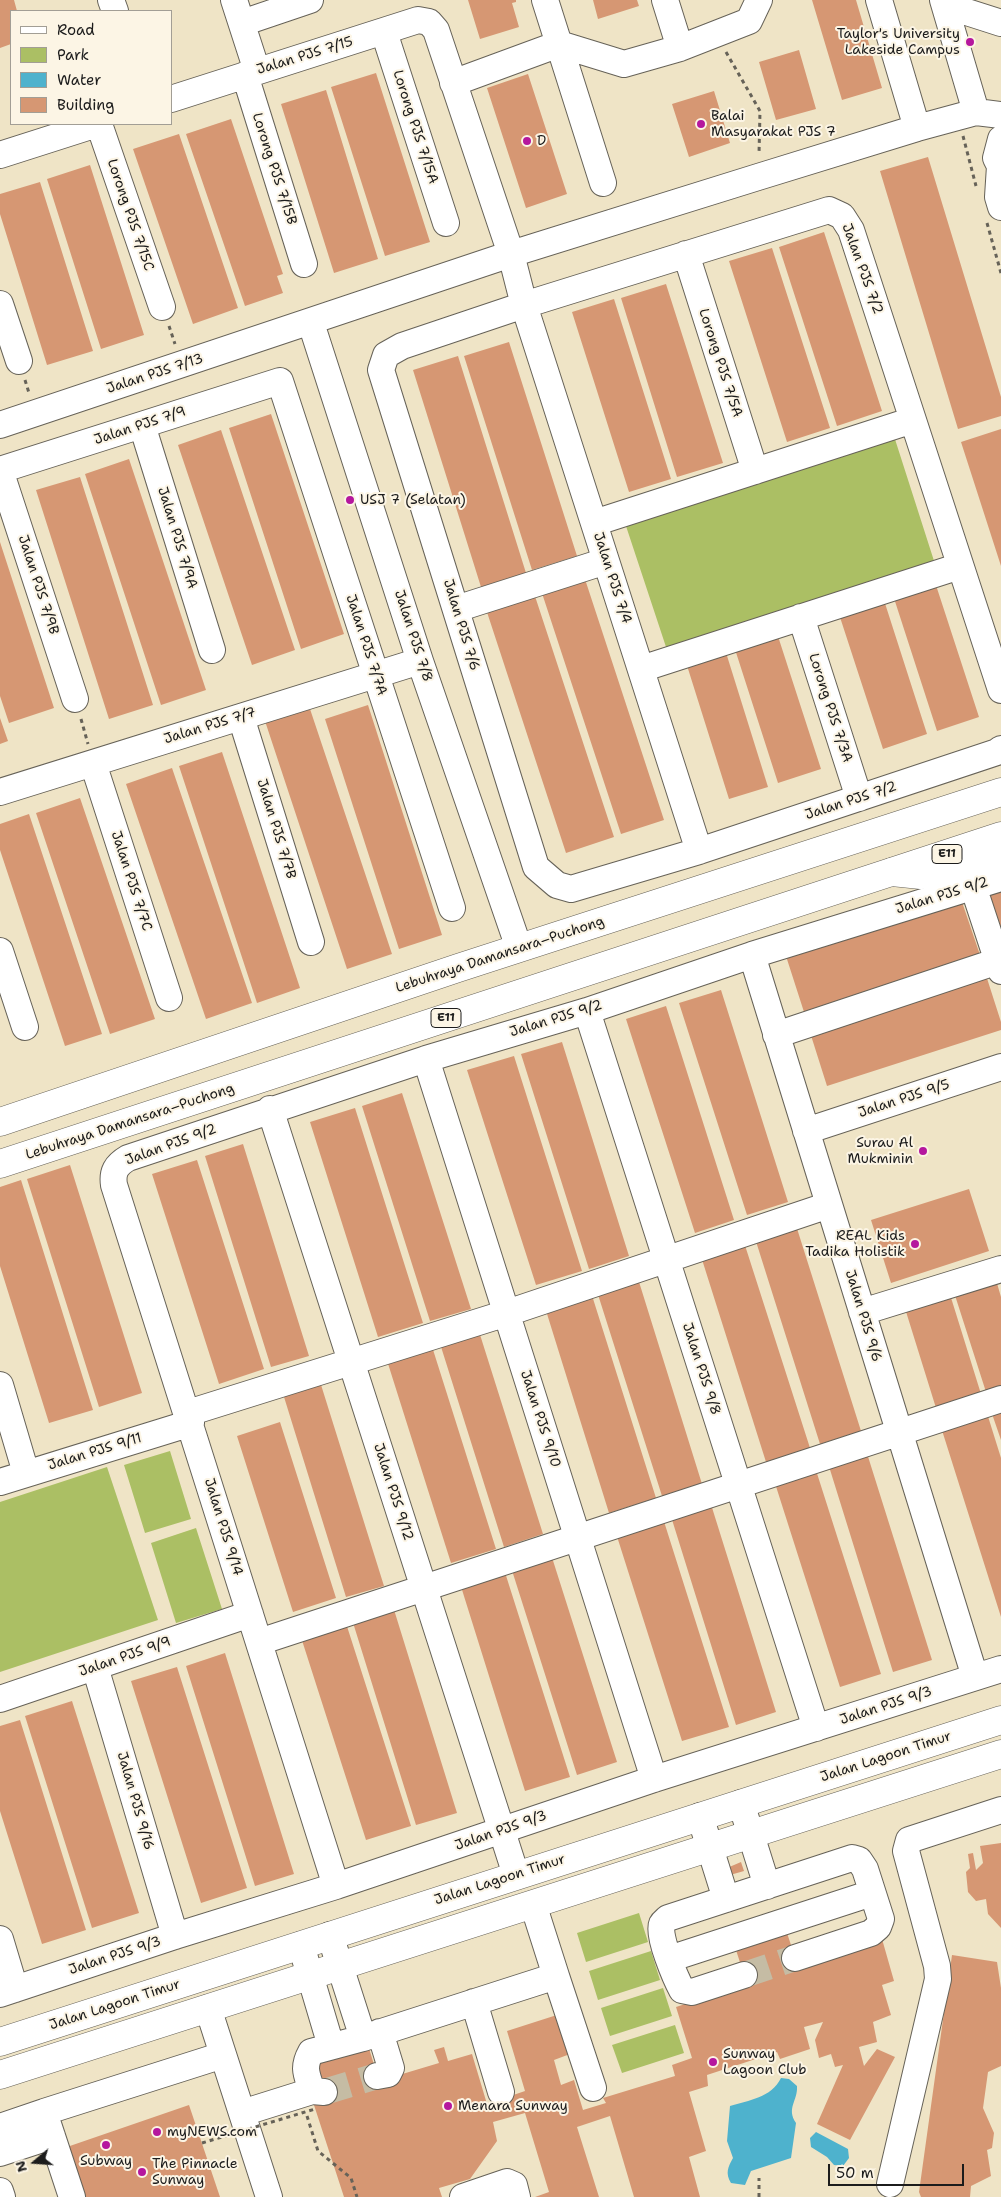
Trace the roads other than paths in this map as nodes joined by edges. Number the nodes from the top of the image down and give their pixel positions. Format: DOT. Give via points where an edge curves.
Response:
graph roads {
  1 [pos="310,0"];
  2 [pos="545,0"];
  3 [pos="665,0"];
  4 [pos="759,0"];
  5 [pos="878,0"];
  6 [pos="944,3"];
  7 [pos="238,12"];
  8 [pos="1001,23"];
  9 [pos="384,32"];
  10 [pos="559,44"];
  11 [pos="680,48"];
  12 [pos="251,73"];
  13 [pos="453,82"];
  14 [pos="172,100"];
  15 [pos="980,120"];
  16 [pos="95,125"];
  17 [pos="98,125"];
  18 [pos="917,128"];
  19 [pos="1001,139"];
  20 [pos="0,155"];
  21 [pos="1000,166"];
  22 [pos="602,183"];
  23 [pos="1001,207"];
  24 [pos="446,223"];
  25 [pos="511,254"];
  26 [pos="686,254"];
  27 [pos="304,264"];
  28 [pos="0,304"];
  29 [pos="524,305"];
  30 [pos="162,306"];
  31 [pos="311,323"];
  32 [pos="19,360"];
  33 [pos="280,381"];
  34 [pos="913,420"];
  35 [pos="0,425"];
  36 [pos="142,425"];
  37 [pos="0,470"];
  38 [pos="755,471"];
  39 [pos="594,523"];
  40 [pos="606,561"];
  41 [pos="960,566"];
  42 [pos="456,609"];
  43 [pos="800,617"];
  44 [pos="212,650"];
  45 [pos="420,660"];
  46 [pos="641,669"];
  47 [pos="375,675"];
  48 [pos="1001,690"];
  49 [pos="75,699"];
  50 [pos="241,717"];
  51 [pos="1001,749"];
  52 [pos="93,763"];
  53 [pos="0,792"];
  54 [pos="1001,792"];
  55 [pos="859,798"];
  56 [pos="1001,836"];
  57 [pos="699,851"];
  58 [pos="1001,859"];
  59 [pos="892,872"];
  60 [pos="1001,878"];
  61 [pos="973,886"];
  62 [pos="452,908"];
  63 [pos="311,942"];
  64 [pos="518,948"];
  65 [pos="0,951"];
  66 [pos="752,955"];
  67 [pos="999,966"];
  68 [pos="169,998"];
  69 [pos="586,1011"];
  70 [pos="25,1027"];
  71 [pos="776,1035"];
  72 [pos="426,1058"];
  73 [pos="1001,1067"];
  74 [pos="270,1109"];
  75 [pos="0,1122"];
  76 [pos="806,1132"];
  77 [pos="0,1164"];
  78 [pos="115,1169"];
  79 [pos="829,1205"];
  80 [pos="666,1259"];
  81 [pos="1001,1269"];
  82 [pos="862,1312"];
  83 [pos="507,1313"];
  84 [pos="351,1362"];
  85 [pos="0,1385"];
  86 [pos="1001,1400"];
  87 [pos="189,1418"];
  88 [pos="899,1433"];
  89 [pos="26,1474"];
  90 [pos="0,1482"];
  91 [pos="738,1485"];
  92 [pos="578,1538"];
  93 [pos="424,1588"];
  94 [pos="250,1614"];
  95 [pos="260,1642"];
  96 [pos="95,1667"];
  97 [pos="1001,1669"];
  98 [pos="975,1677"];
  99 [pos="0,1700"];
  100 [pos="1001,1720"];
  101 [pos="816,1728"];
  102 [pos="1001,1754"];
  103 [pos="654,1779"];
  104 [pos="741,1803"];
  105 [pos="1001,1810"];
  106 [pos="700,1816"];
  107 [pos="502,1831"];
  108 [pos="751,1834"];
  109 [pos="710,1848"];
  110 [pos="516,1875"];
  111 [pos="336,1886"];
  112 [pos="767,1886"];
  113 [pos="872,1893"];
  114 [pos="726,1899"];
  115 [pos="532,1904"];
  116 [pos="330,1935"];
  117 [pos="175,1936"];
  118 [pos="0,1939"];
  119 [pos="301,1945"];
  120 [pos="795,1958"];
  121 [pos="669,1959"];
  122 [pos="340,1966"];
  123 [pos="310,1975"];
  124 [pos="744,1975"];
  125 [pos="556,1976"];
  126 [pos="198,1978"];
  127 [pos="8,1991"];
  128 [pos="474,2002"];
  129 [pos="208,2008"];
  130 [pos="372,2035"];
  131 [pos="0,2042"];
  132 [pos="331,2046"];
  133 [pos="223,2055"];
  134 [pos="0,2075"];
  135 [pos="377,2076"];
  136 [pos="593,2088"];
  137 [pos="501,2092"];
  138 [pos="242,2113"];
  139 [pos="48,2124"];
  140 [pos="0,2127"];
  141 [pos="0,2153"];
  142 [pos="890,2184"];
  143 [pos="0,2191"];
  144 [pos="2,2197"];
  145 [pos="72,2197"];
  146 [pos="269,2197"];
  147 [pos="463,2197"];
  148 [pos="517,2197"];
  1 -- 7 [label="street"];
  2 -- 10 [label="street"];
  3 -- 11 [label="street"];
  4 -- 11 [label="street" via="749,21"];
  5 -- 18 [label="street"];
  6 -- 8 [label="street"];
  6 -- 15 [label="street"];
  7 -- 12 [label="street, Lorong PJS 7/15B"];
  9 -- 12 [label="street, Jalan PJS 7/15"];
  9 -- 13 [label="street, Jalan PJS 7/15" via="418,20 429,22 436,30"];
  9 -- 24 [label="street, Lorong PJS 7/15A"];
  10 -- 11 [label="street" via="624,64"];
  10 -- 13 [label="street"];
  10 -- 22 [label="street"];
  12 -- 14 [label="street, Jalan PJS 7/15"];
  12 -- 27 [label="street, Lorong PJS 7/15B"];
  13 -- 25 [label="street"];
  15 -- 18 [label="street, Jalan PJS 7/13"];
  16 -- 20 [label="street"];
  17 -- 30 [label="street, Lorong PJS 7/15C"];
  18 -- 25 [label="street, Jalan PJS 7/13"];
  19 -- 21 [label="street" via="996,158"];
  21 -- 23 [label="street" via="998,197"];
  25 -- 29 [label="street"];
  25 -- 31 [label="street, Jalan PJS 7/13"];
  26 -- 29 [label="street, Jalan PJS 7/2"];
  26 -- 34 [label="street, Jalan PJS 7/2" via="828,210 842,216 851,230"];
  26 -- 38 [label="street, Lorong PJS 7/5A"];
  28 -- 32 [label="street"];
  29 -- 39 [label="street, Jalan PJS 7/4"];
  29 -- 42 [label="street, Jalan PJS 7/6" via="402,346 386,356 381,370"];
  31 -- 35 [label="street, Jalan PJS 7/13"];
  31 -- 45 [label="street, Jalan PJS 7/8"];
  33 -- 36 [label="street, Jalan PJS 7/9"];
  33 -- 47 [label="street, Jalan PJS 7/7A"];
  34 -- 38 [label="street"];
  34 -- 41 [label="street, Jalan PJS 7/2"];
  36 -- 37 [label="street, Jalan PJS 7/9"];
  36 -- 44 [label="street, Jalan PJS 7/9A"];
  37 -- 49 [label="street, Jalan PJS 7/9B"];
  38 -- 39 [label="street"];
  39 -- 40 [label="street, Jalan PJS 7/4"];
  40 -- 42 [label="street"];
  40 -- 46 [label="street, Jalan PJS 7/4"];
  41 -- 43 [label="street"];
  41 -- 48 [label="street, Jalan PJS 7/2"];
  42 -- 57 [label="street, Jalan PJS 7/6" via="536,867 557,885 571,889"];
  43 -- 46 [label="street"];
  43 -- 55 [label="street, Lorong PJS 7/3A"];
  45 -- 47 [label="street, Jalan PJS 7/7"];
  45 -- 64 [label="street, Jalan PJS 7/8"];
  46 -- 57 [label="street, Jalan PJS 7/4"];
  47 -- 50 [label="street, Jalan PJS 7/7"];
  47 -- 62 [label="street, Jalan PJS 7/7A"];
  50 -- 52 [label="street, Jalan PJS 7/7"];
  50 -- 63 [label="street, Jalan PJS 7/7B"];
  51 -- 55 [label="street, Jalan PJS 7/2"];
  52 -- 53 [label="street, Jalan PJS 7/7"];
  52 -- 68 [label="street, Jalan PJS 7/7C"];
  54 -- 64 [label="main road, Lebuhraya Damansara–Puchong"];
  55 -- 57 [label="street, Jalan PJS 7/2"];
  56 -- 59 [label="main road, Lebuhraya Damansara–Puchong / E11"];
  58 -- 59 [label="main road" via="954,873"];
  59 -- 77 [label="main road, Lebuhraya Damansara–Puchong / E11"];
  60 -- 61 [label="street, Jalan PJS 9/2"];
  61 -- 66 [label="street, Jalan PJS 9/2"];
  61 -- 67 [label="street"];
  64 -- 75 [label="main road, Lebuhraya Damansara–Puchong"];
  65 -- 70 [label="street"];
  66 -- 69 [label="street, Jalan PJS 9/2"];
  66 -- 71 [label="street, Jalan PJS 9/6"];
  67 -- 71 [label="street"];
  69 -- 72 [label="street, Jalan PJS 9/2"];
  69 -- 80 [label="street, Jalan PJS 9/8"];
  71 -- 76 [label="street, Jalan PJS 9/6"];
  72 -- 74 [label="street, Jalan PJS 9/2"];
  72 -- 83 [label="street, Jalan PJS 9/10"];
  73 -- 76 [label="street, Jalan PJS 9/5"];
  74 -- 78 [label="street, Jalan PJS 9/2" via="128,1158"];
  74 -- 84 [label="street, Jalan PJS 9/12"];
  76 -- 79 [label="street, Jalan PJS 9/6"];
  78 -- 87 [label="street, Jalan PJS 9/14" via="114,1185"];
  79 -- 80 [label="street, Jalan PJS 9/11"];
  79 -- 82 [label="street, Jalan PJS 9/6"];
  80 -- 83 [label="street, Jalan PJS 9/11"];
  80 -- 91 [label="street, Jalan PJS 9/8"];
  81 -- 82 [label="street"];
  82 -- 88 [label="street, Jalan PJS 9/6"];
  83 -- 84 [label="street, Jalan PJS 9/11"];
  83 -- 92 [label="street, Jalan PJS 9/10"];
  84 -- 87 [label="street, Jalan PJS 9/11"];
  84 -- 93 [label="street, Jalan PJS 9/12"];
  85 -- 89 [label="street"];
  86 -- 88 [label="street"];
  87 -- 89 [label="street, Jalan PJS 9/11"];
  87 -- 94 [label="street, Jalan PJS 9/14"];
  88 -- 91 [label="street"];
  88 -- 98 [label="street, Jalan PJS 9/6"];
  89 -- 90 [label="street, Jalan PJS 9/11"];
  91 -- 92 [label="street"];
  91 -- 101 [label="street, Jalan PJS 9/8"];
  92 -- 93 [label="street"];
  92 -- 103 [label="street, Jalan PJS 9/10"];
  93 -- 95 [label="street"];
  93 -- 107 [label="street, Jalan PJS 9/12"];
  94 -- 95 [label="street, Jalan PJS 9/14"];
  94 -- 96 [label="street, Jalan PJS 9/9"];
  95 -- 111 [label="street, Jalan PJS 9/14"];
  96 -- 99 [label="street, Jalan PJS 9/9"];
  96 -- 117 [label="street, Jalan PJS 9/16"];
  97 -- 98 [label="street, Jalan PJS 9/3"];
  98 -- 101 [label="street, Jalan PJS 9/3"];
  100 -- 104 [label="main road, Jalan Lagoon Timur"];
  101 -- 103 [label="street, Jalan PJS 9/3"];
  102 -- 108 [label="main road"];
  103 -- 107 [label="street, Jalan PJS 9/3"];
  104 -- 106 [label="main road, Jalan Lagoon Timur"];
  104 -- 108 [label="street"];
  105 -- 142 [label="street" via="909,1840 906,1845 938,1979"];
  106 -- 109 [label="street"];
  106 -- 110 [label="main road, Jalan Lagoon Timur"];
  107 -- 110 [label="street, Jalan PJS 9/12"];
  107 -- 111 [label="street, Jalan PJS 9/3"];
  108 -- 109 [label="main road"];
  108 -- 112 [label="street"];
  109 -- 114 [label="street"];
  109 -- 115 [label="main road"];
  110 -- 116 [label="main road, Jalan Lagoon Timur"];
  111 -- 117 [label="street, Jalan PJS 9/3"];
  112 -- 113 [label="street" via="852,1858 860,1860"];
  112 -- 114 [label="street"];
  113 -- 120 [label="street" via="880,1919 878,1927 871,1933"];
  113 -- 121 [label="street"];
  114 -- 121 [label="street" via="668,1918 662,1924 661,1933"];
  115 -- 122 [label="main road"];
  115 -- 125 [label="street"];
  116 -- 119 [label="main road, Jalan Lagoon Timur"];
  116 -- 122 [label="street"];
  117 -- 127 [label="street, Jalan PJS 9/3"];
  118 -- 127 [label="street"];
  119 -- 123 [label="street"];
  119 -- 126 [label="main road, Jalan Lagoon Timur"];
  121 -- 124 [label="street" via="682,1990 692,1992"];
  122 -- 123 [label="main road"];
  122 -- 130 [label="street"];
  123 -- 129 [label="main road"];
  123 -- 132 [label="street"];
  125 -- 128 [label="street"];
  125 -- 136 [label="street"];
  126 -- 129 [label="main road"];
  126 -- 131 [label="main road, Jalan Lagoon Timur"];
  128 -- 130 [label="street"];
  128 -- 137 [label="street"];
  129 -- 133 [label="street"];
  129 -- 134 [label="main road"];
  130 -- 132 [label="street"];
  130 -- 135 [label="street" via="392,2068 388,2074"];
  132 -- 138 [label="street" via="311,2052 305,2062 314,2101"];
  133 -- 138 [label="street"];
  133 -- 139 [label="street"];
  138 -- 146 [label="street"];
  139 -- 140 [label="street"];
  139 -- 141 [label="street"];
  139 -- 145 [label="street"];
  143 -- 144 [label="street"];
  147 -- 148 [label="street" via="507,2182 514,2185"];
}
